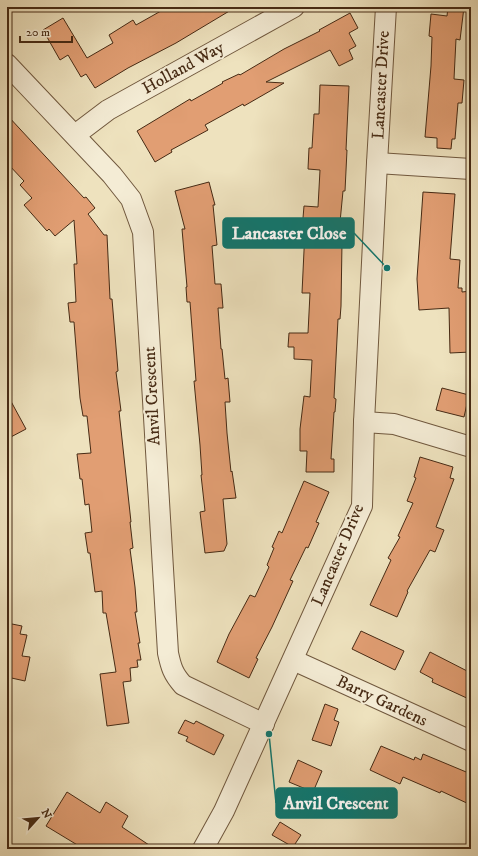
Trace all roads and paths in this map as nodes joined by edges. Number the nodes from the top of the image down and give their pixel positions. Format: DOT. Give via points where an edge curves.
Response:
graph roads {
  1 [pos="294,7"];
  2 [pos="386,7"];
  3 [pos="7,64"];
  4 [pos="75,135"];
  5 [pos="377,164"];
  6 [pos="471,169"];
  7 [pos="364,422"];
  8 [pos="471,447"];
  9 [pos="293,660"];
  10 [pos="264,724"];
  11 [pos="471,741"];
  12 [pos="203,849"];
  1 -- 4 [label="street, Holland Way" via="108,110"];
  2 -- 5 [label="street, Lancaster Drive"];
  3 -- 4 [label="street, Anvil Crescent"];
  4 -- 10 [label="street, Anvil Crescent" via="131,199 143,232 170,664 175,676 183,685"];
  5 -- 6 [label="street, Lancaster Drive"];
  5 -- 7 [label="street, Lancaster Drive"];
  7 -- 8 [label="street" via="394,424"];
  7 -- 9 [label="street, Lancaster Drive" via="362,506"];
  9 -- 10 [label="street, Lancaster Drive"];
  9 -- 11 [label="street, Barry Gardens"];
  10 -- 12 [label="street, Lancaster Drive" via="224,811"];
}
